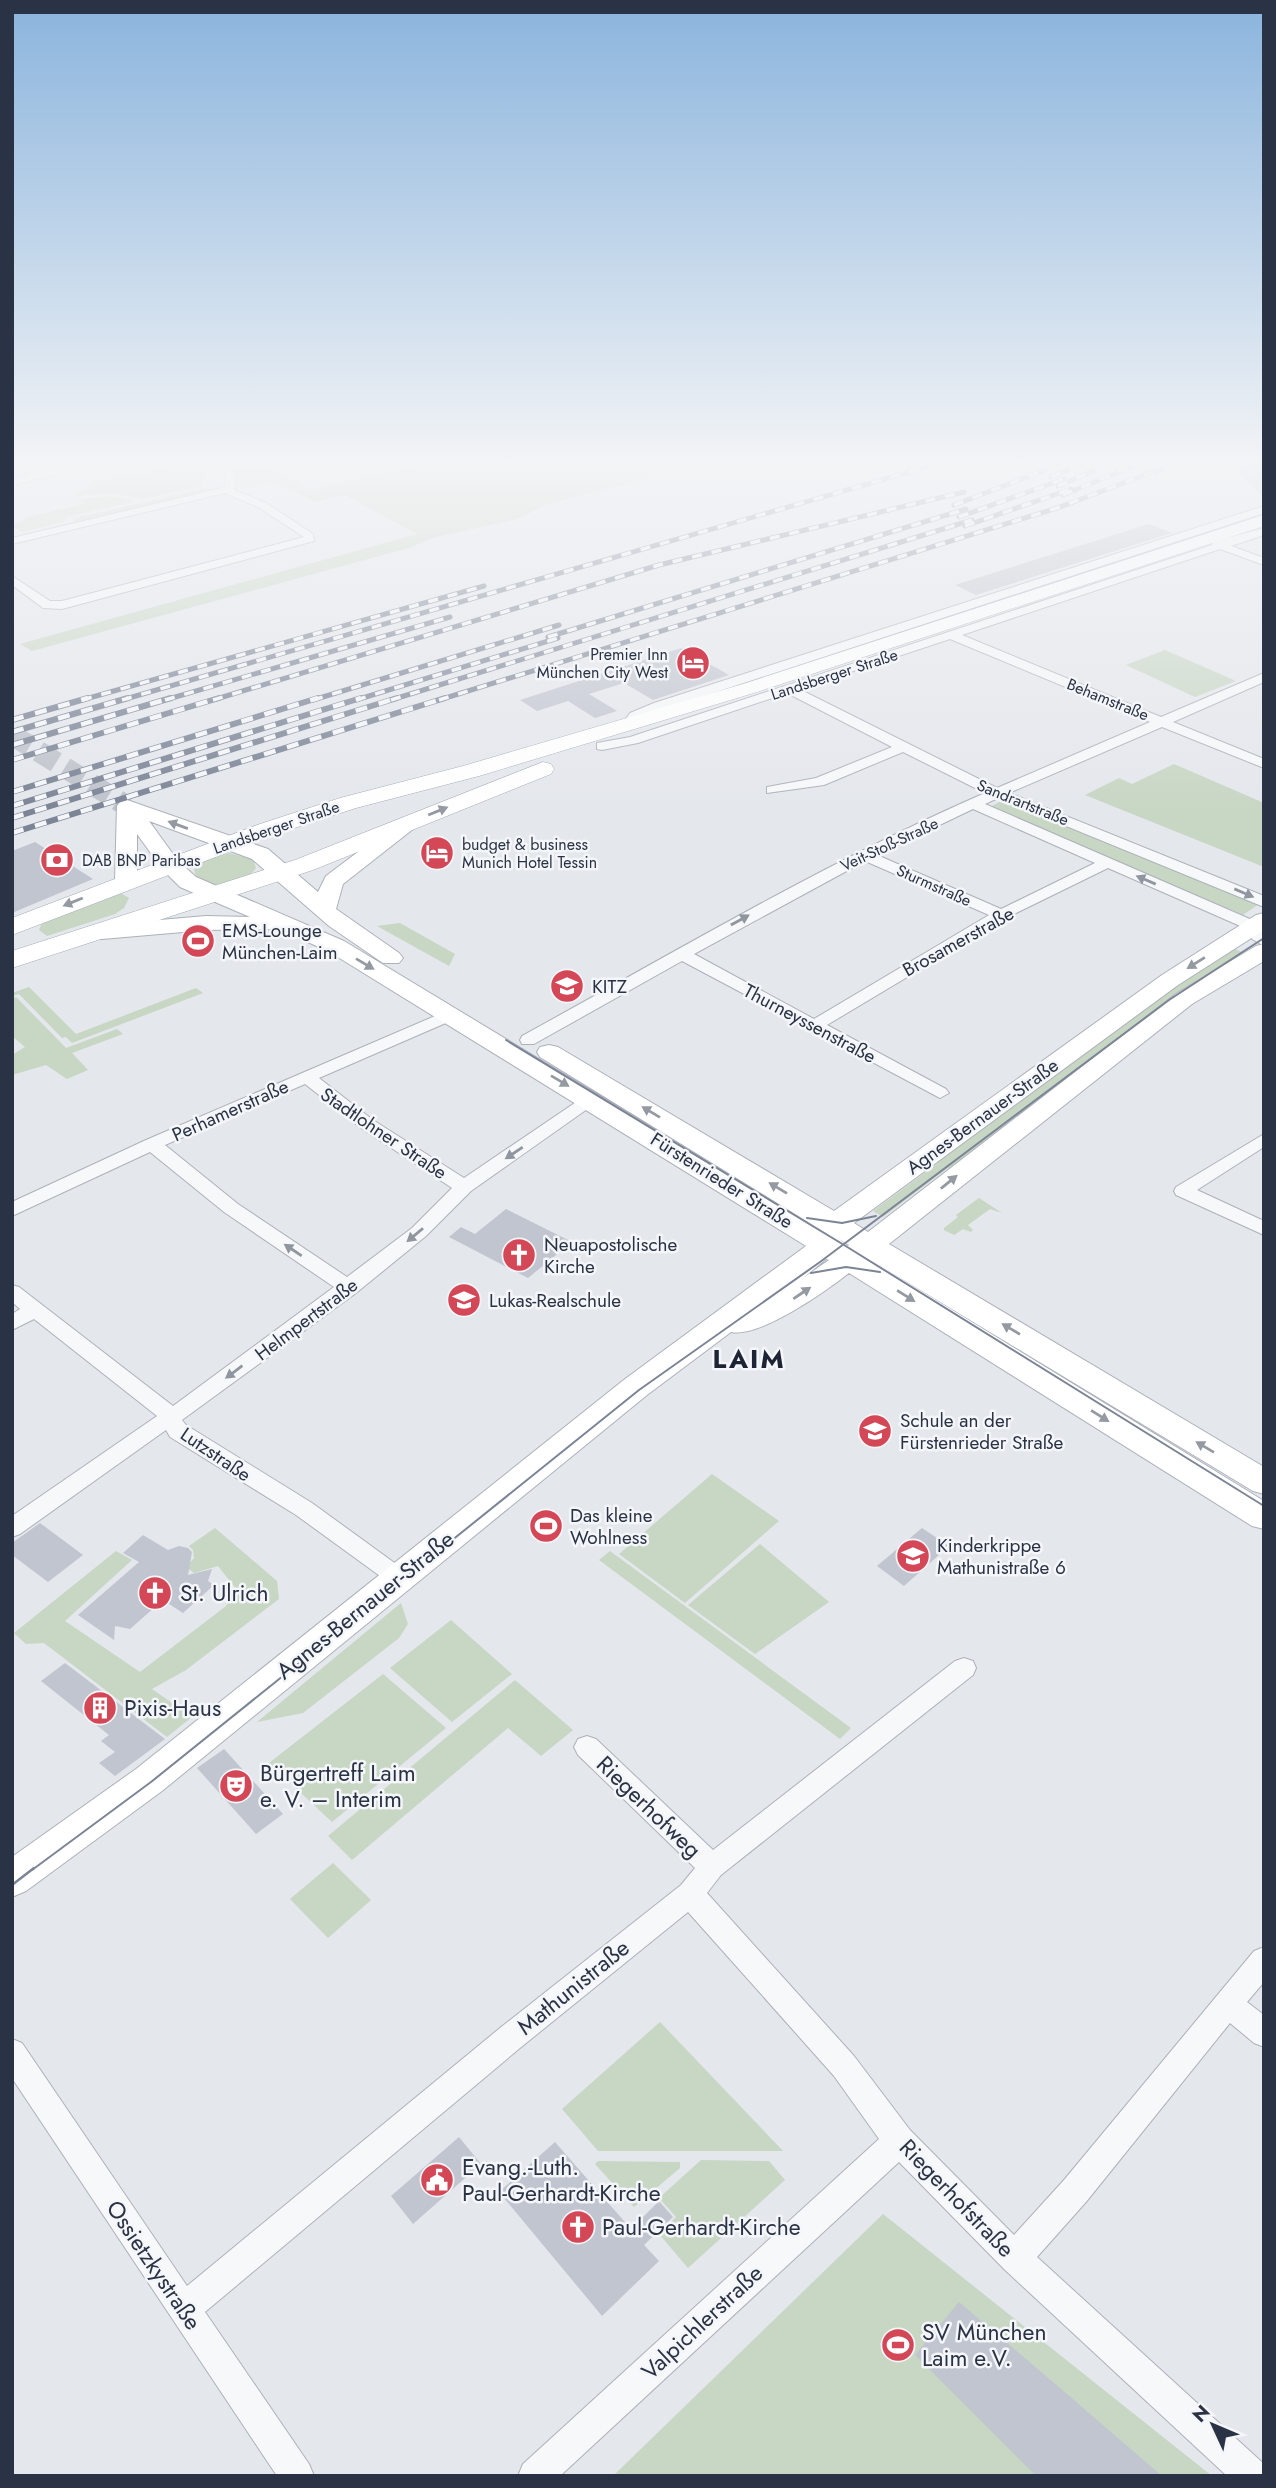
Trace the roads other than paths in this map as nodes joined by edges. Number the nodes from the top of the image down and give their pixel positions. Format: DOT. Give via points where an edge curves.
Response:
graph roads {
  1 [pos="12,579"];
  2 [pos="162,579"];
  3 [pos="1084,579"];
  4 [pos="954,622"];
  5 [pos="1264,677"];
  6 [pos="767,683"];
  7 [pos="1163,722"];
  8 [pos="602,746"];
  9 [pos="904,747"];
  10 [pos="1264,764"];
  11 [pos="772,790"];
  12 [pos="1000,793"];
  13 [pos="973,804"];
  14 [pos="127,806"];
  15 [pos="410,822"];
  16 [pos="230,842"];
  17 [pos="867,856"];
  18 [pos="1106,863"];
  19 [pos="169,865"];
  20 [pos="284,872"];
  21 [pos="127,881"];
  22 [pos="214,895"];
  23 [pos="325,910"];
  24 [pos="1001,915"];
  25 [pos="1261,922"];
  26 [pos="287,924"];
  27 [pos="12,926"];
  28 [pos="102,932"];
  29 [pos="1264,951"];
  30 [pos="680,953"];
  31 [pos="12,960"];
  32 [pos="449,1015"];
  33 [pos="815,1025"];
  34 [pos="528,1040"];
  35 [pos="306,1076"];
  36 [pos="940,1094"];
  37 [pos="591,1100"];
  38 [pos="1264,1139"];
  39 [pos="152,1144"];
  40 [pos="464,1187"];
  41 [pos="1182,1191"];
  42 [pos="12,1210"];
  43 [pos="1264,1229"];
  44 [pos="845,1243"];
  45 [pos="349,1288"];
  46 [pos="12,1292"];
  47 [pos="33,1310"];
  48 [pos="12,1323"];
  49 [pos="169,1418"];
  50 [pos="1264,1482"];
  51 [pos="1264,1517"];
  52 [pos="15,1521"];
  53 [pos="399,1578"];
  54 [pos="964,1668"];
  55 [pos="587,1747"];
  56 [pos="712,1867"];
  57 [pos="12,1879"];
  58 [pos="690,1894"];
  59 [pos="1264,1960"];
  60 [pos="1228,2004"];
  61 [pos="1264,2033"];
  62 [pos="12,2053"];
  63 [pos="899,2141"];
  64 [pos="1015,2258"];
  65 [pos="183,2310"];
  66 [pos="297,2476"];
  67 [pos="535,2476"];
  68 [pos="1252,2476"];
  1 -- 2 [label="street" via="47,605 62,606"];
  3 -- 4 [label="main road, Landsberger Straße"];
  4 -- 6 [label="main road, Landsberger Straße"];
  4 -- 7 [label="street, Behamstraße"];
  5 -- 7 [label="street, Veit-Stoß-Straße"];
  6 -- 8 [label="main road, Landsberger Straße"];
  6 -- 8 [label="street, Landsberger Straße" via="634,740"];
  6 -- 9 [label="street, Sandrartstraße"];
  6 -- 16 [label="main road, Landsberger Straße" via="348,803"];
  7 -- 10 [label="street, Behamstraße"];
  7 -- 12 [label="street, Veit-Stoß-Straße"];
  15 -- 8 [label="main road, Landsberger Straße, one-way"];
  9 -- 11 [label="street" via="819,782"];
  9 -- 12 [label="street, Sandrartstraße"];
  12 -- 13 [label="street, Veit-Stoß-Straße"];
  12 -- 25 [label="street, Sandrartstraße, one-way"];
  13 -- 17 [label="street, Veit-Stoß-Straße"];
  13 -- 18 [label="street, Sandrartstraße"];
  16 -- 14 [label="main road, Fürstenrieder Straße, one-way"];
  14 -- 19 [label="main road"];
  14 -- 21 [label="main road"];
  15 -- 20 [label="main road, Landsberger Straße"];
  15 -- 23 [label="main road" via="334,881"];
  16 -- 19 [label="main road, Landsberger Straße"];
  16 -- 20 [label="main road, Fürstenrieder Straße" via="260,854"];
  17 -- 24 [label="street, Sturmstraße"];
  30 -- 17 [label="street, Veit-Stoß-Straße, one-way"];
  18 -- 24 [label="street, Brosamerstraße"];
  25 -- 18 [label="street, Sandrartstraße, one-way"];
  19 -- 21 [label="main road, Landsberger Straße"];
  19 -- 22 [label="main road, Fürstenrieder Straße" via="188,883"];
  20 -- 22 [label="main road, Landsberger Straße"];
  20 -- 23 [label="main road, Fürstenrieder Straße"];
  21 -- 27 [label="main road, Landsberger Straße, one-way"];
  22 -- 26 [label="main road, Fürstenrieder Straße"];
  22 -- 28 [label="main road, Landsberger Straße"];
  23 -- 34 [label="main road, Fürstenrieder Straße" via="378,950"];
  24 -- 33 [label="street, Brosamerstraße"];
  25 -- 44 [label="main road, Agnes-Bernauer-Straße, one-way" via="1170,979"];
  26 -- 28 [label="main road" via="206,923"];
  26 -- 32 [label="main road, Fürstenrieder Straße, one-way" via="335,946"];
  28 -- 31 [label="main road, Landsberger Straße"];
  44 -- 29 [label="main road, Agnes-Bernauer-Straße, one-way" via="1157,1019"];
  30 -- 33 [label="street, Thurneyssenstraße"];
  30 -- 34 [label="street, Veit-Stoß-Straße"];
  32 -- 35 [label="street, Perhamerstraße"];
  32 -- 37 [label="main road, Fürstenrieder Straße, one-way"];
  33 -- 36 [label="street, Thurneyssenstraße"];
  44 -- 34 [label="main road, Fürstenrieder Straße, one-way"];
  35 -- 39 [label="street, Perhamerstraße"];
  35 -- 40 [label="street, Stadtlohner Straße" via="367,1124"];
  37 -- 40 [label="street, Helmpertstraße, one-way"];
  37 -- 44 [label="main road, Fürstenrieder Straße"];
  38 -- 41 [label="street"];
  39 -- 42 [label="street, Perhamerstraße"];
  45 -- 39 [label="street, one-way" via="231,1208"];
  40 -- 45 [label="street, Helmpertstraße, one-way" via="419,1232"];
  41 -- 43 [label="street"];
  50 -- 44 [label="main road, Fürstenrieder Straße, one-way"];
  44 -- 51 [label="main road, Fürstenrieder Straße, one-way"];
  44 -- 53 [label="main road, Agnes-Bernauer-Straße" via="814,1256 636,1387"];
  45 -- 49 [label="street, Helmpertstraße, one-way"];
  46 -- 47 [label="street, Lutzstraße"];
  47 -- 48 [label="street"];
  47 -- 49 [label="street, Lutzstraße" via="162,1407"];
  49 -- 52 [label="street, Helmpertstraße"];
  49 -- 53 [label="street, Lutzstraße" via="178,1431 304,1509"];
  53 -- 57 [label="main road, Agnes-Bernauer-Straße" via="149,1780"];
  54 -- 56 [label="street, Mathunistraße"];
  55 -- 56 [label="street, Riegerhofweg"];
  56 -- 58 [label="street, Mathunistraße"];
  58 -- 63 [label="street, Riegerhofstraße" via="844,2066"];
  58 -- 65 [label="street, Mathunistraße"];
  59 -- 60 [label="street"];
  60 -- 61 [label="street"];
  60 -- 64 [label="street"];
  62 -- 65 [label="street, Ossietzkystraße"];
  63 -- 64 [label="street, Riegerhofstraße"];
  63 -- 67 [label="street, Valpichlerstraße"];
  64 -- 68 [label="street, Riegerhofstraße"];
  65 -- 66 [label="street, Ossietzkystraße"];
}
